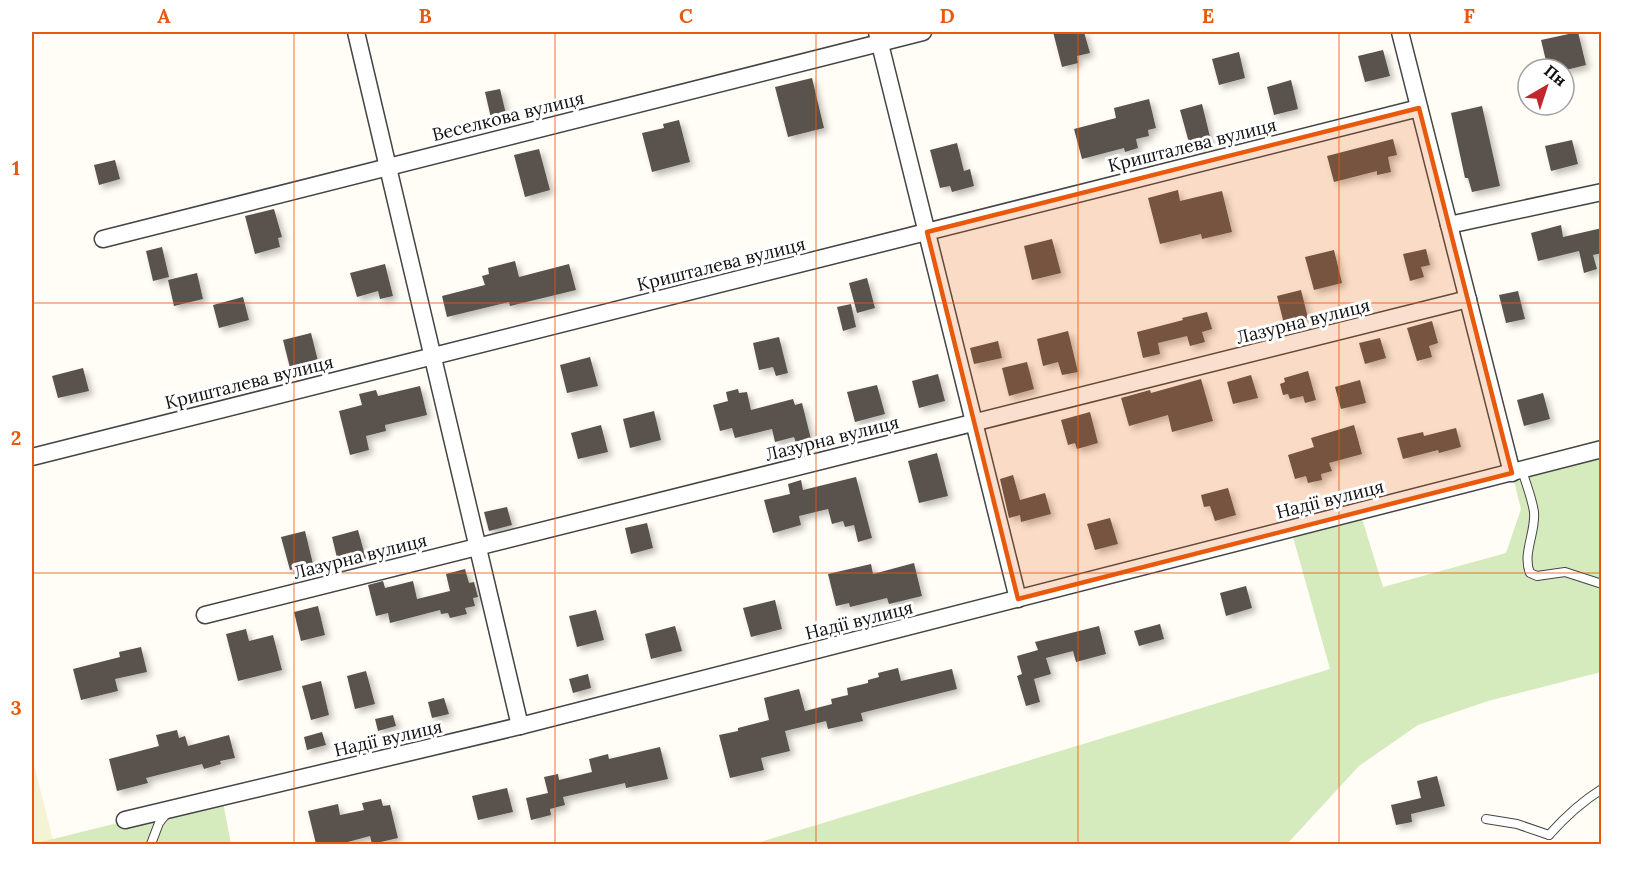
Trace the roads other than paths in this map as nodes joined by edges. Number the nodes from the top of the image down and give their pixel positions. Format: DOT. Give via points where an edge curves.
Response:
graph roads {
  1 [pos="356,32"];
  2 [pos="923,32"];
  3 [pos="1400,32"];
  4 [pos="878,37"];
  5 [pos="1419,108"];
  6 [pos="388,167"];
  7 [pos="1602,192"];
  8 [pos="1449,225"];
  9 [pos="927,232"];
  10 [pos="103,239"];
  11 [pos="1468,299"];
  12 [pos="433,356"];
  13 [pos="974,423"];
  14 [pos="1602,449"];
  15 [pos="32,457"];
  16 [pos="1517,472"];
  17 [pos="478,547"];
  18 [pos="1602,584"];
  19 [pos="1018,599"];
  20 [pos="205,615"];
  21 [pos="520,726"];
  22 [pos="1602,789"];
  23 [pos="168,810"];
  24 [pos="1486,819"];
  25 [pos="125,820"];
  26 [pos="1549,835"];
  27 [pos="152,844"];
  28 [pos="1551,844"];
  1 -- 6 [label="street"];
  2 -- 4 [label="street, Веселкова вулиця"];
  3 -- 5 [label="street"];
  4 -- 6 [label="street, Веселкова вулиця"];
  4 -- 9 [label="street"];
  5 -- 8 [label="street"];
  5 -- 9 [label="street, Кришталева вулиця"];
  6 -- 10 [label="street, Веселкова вулиця"];
  6 -- 12 [label="street"];
  7 -- 8 [label="street"];
  8 -- 11 [label="street"];
  9 -- 12 [label="street, Кришталева вулиця"];
  9 -- 13 [label="street"];
  11 -- 13 [label="street, Лазурна вулиця"];
  11 -- 16 [label="street"];
  12 -- 15 [label="street, Кришталева вулиця"];
  12 -- 17 [label="street"];
  13 -- 17 [label="street, Лазурна вулиця"];
  13 -- 19 [label="street"];
  14 -- 16 [label="street, Надії вулиця"];
  16 -- 18 [label="lane" via="1534,512 1527,565 1530,573 1537,576 1565,572"];
  16 -- 19 [label="street, Надії вулиця"];
  17 -- 20 [label="street, Лазурна вулиця"];
  17 -- 21 [label="street"];
  19 -- 21 [label="street, Надії вулиця"];
  21 -- 23 [label="street, Надії вулиця"];
  22 -- 26 [label="lane" via="1570,812"];
  23 -- 25 [label="street, Надії вулиця"];
  23 -- 27 [label="lane"];
  24 -- 26 [label="lane"];
  26 -- 28 [label="lane"];
}
